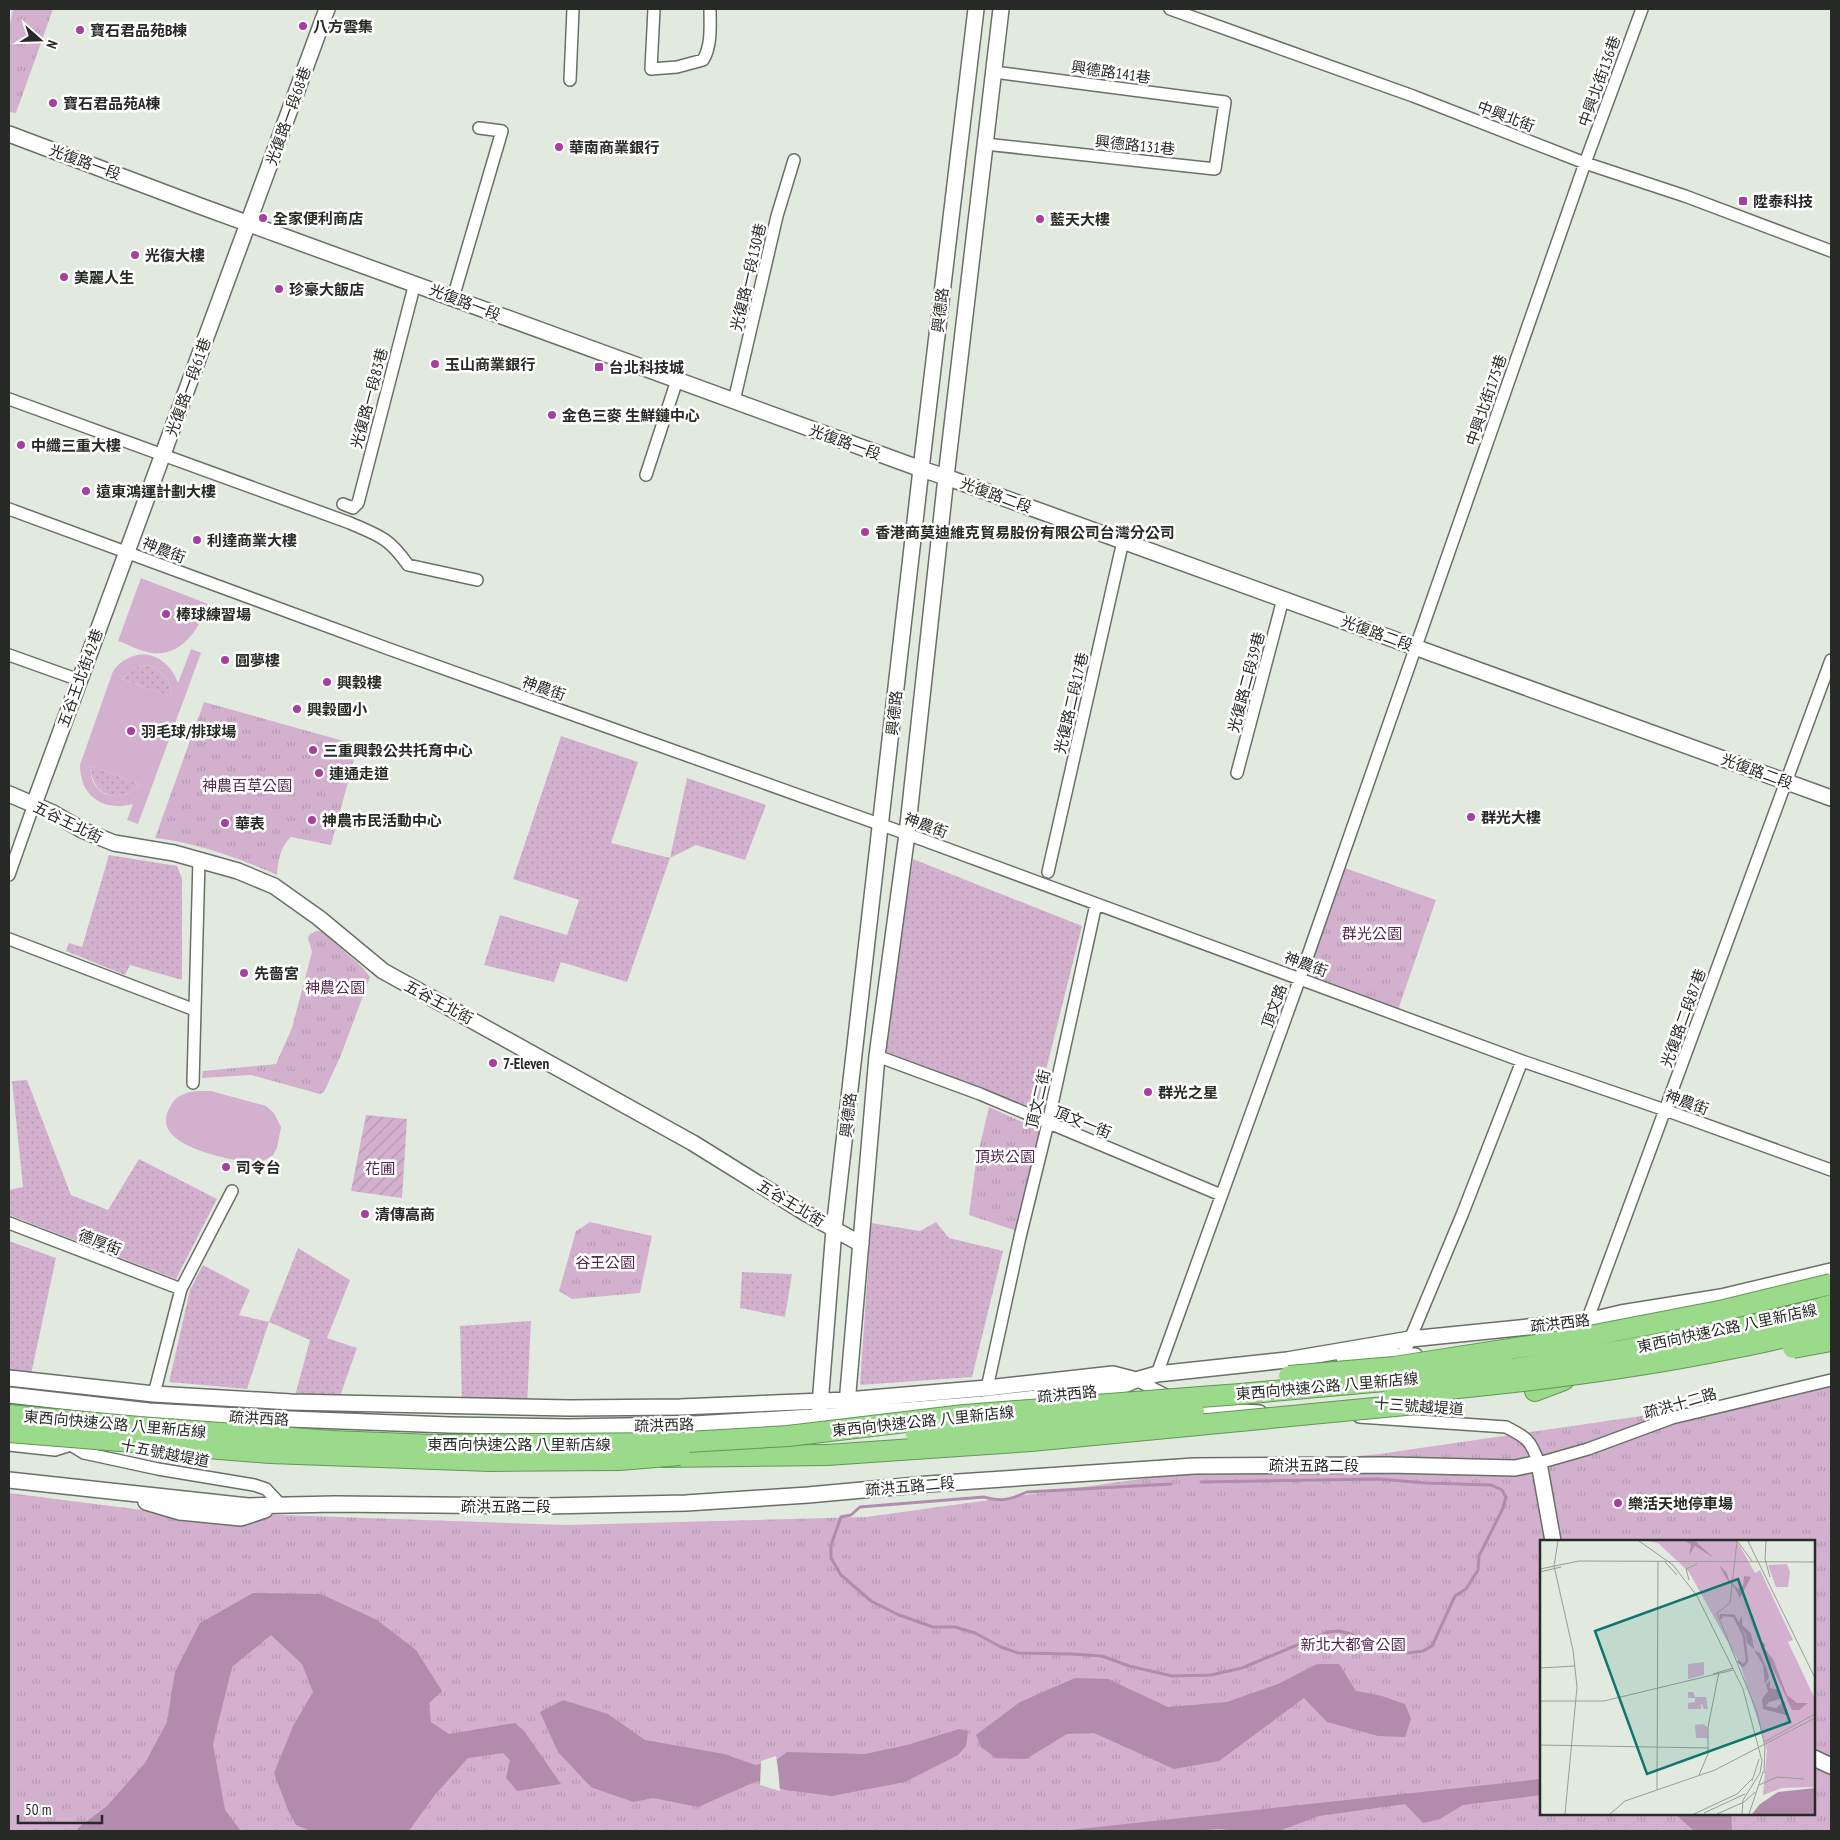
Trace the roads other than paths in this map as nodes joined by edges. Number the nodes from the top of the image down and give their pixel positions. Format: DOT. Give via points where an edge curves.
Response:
graph roads {
  1 [pos="327,9"];
  2 [pos="573,9"];
  3 [pos="654,9"];
  4 [pos="710,9"];
  5 [pos="976,9"];
  6 [pos="1001,9"];
  7 [pos="1170,9"];
  8 [pos="1642,9"];
  9 [pos="994,72"];
  10 [pos="570,80"];
  11 [pos="1225,102"];
  12 [pos="479,128"];
  13 [pos="9,134"];
  14 [pos="985,144"];
  15 [pos="794,160"];
  16 [pos="1585,163"];
  17 [pos="249,222"];
  18 [pos="1831,251"];
  19 [pos="415,283"];
  20 [pos="453,298"];
  21 [pos="677,380"];
  22 [pos="9,399"];
  23 [pos="734,401"];
  24 [pos="162,455"];
  25 [pos="921,470"];
  26 [pos="646,475"];
  27 [pos="946,477"];
  28 [pos="342,504"];
  29 [pos="9,509"];
  30 [pos="1123,541"];
  31 [pos="126,552"];
  32 [pos="477,580"];
  33 [pos="1284,599"];
  34 [pos="1416,647"];
  35 [pos="9,655"];
  36 [pos="1831,660"];
  37 [pos="79,680"];
  38 [pos="1237,773"];
  39 [pos="1787,782"];
  40 [pos="9,794"];
  41 [pos="1831,798"];
  42 [pos="34,804"];
  43 [pos="882,824"];
  44 [pos="907,834"];
  45 [pos="200,860"];
  46 [pos="1048,872"];
  47 [pos="9,875"];
  48 [pos="1096,904"];
  49 [pos="9,939"];
  50 [pos="1300,978"];
  51 [pos="195,1010"];
  52 [pos="877,1056"];
  53 [pos="1522,1061"];
  54 [pos="193,1083"];
  55 [pos="1665,1110"];
  56 [pos="1048,1124"];
  57 [pos="1831,1170"];
  58 [pos="232,1191"];
  59 [pos="1221,1195"];
  60 [pos="9,1223"];
  61 [pos="834,1229"];
  62 [pos="861,1244"];
  63 [pos="1831,1271"];
  64 [pos="1831,1284"];
  65 [pos="181,1289"];
  66 [pos="1831,1293"];
  67 [pos="1831,1305"];
  68 [pos="1831,1318"];
  69 [pos="1587,1321"];
  70 [pos="1831,1325"];
  71 [pos="1410,1339"];
  72 [pos="1831,1341"];
  73 [pos="1403,1356"];
  74 [pos="1287,1360"];
  75 [pos="1158,1374"];
  76 [pos="9,1378"];
  77 [pos="1136,1380"];
  78 [pos="1831,1380"];
  79 [pos="987,1388"];
  80 [pos="1535,1391"];
  81 [pos="154,1394"];
  82 [pos="9,1396"];
  83 [pos="847,1400"];
  84 [pos="820,1401"];
  85 [pos="291,1402"];
  86 [pos="1064,1407"];
  87 [pos="9,1416"];
  88 [pos="846,1416"];
  89 [pos="819,1417"];
  90 [pos="289,1419"];
  91 [pos="9,1432"];
  92 [pos="9,1445"];
  93 [pos="69,1445"];
  94 [pos="659,1457"];
  95 [pos="1539,1463"];
  96 [pos="9,1480"];
  97 [pos="281,1505"];
  98 [pos="1553,1540"];
  99 [pos="1815,1758"];
  100 [pos="1831,1766"];
  1 -- 17 [label="street, 光復路一段68巷"];
  2 -- 10 [label="street"];
  3 -- 4 [label="street" via="651,69 703,60 710,29"];
  5 -- 25 [label="street, 興德路"];
  6 -- 9 [label="street, 興德路"];
  7 -- 16 [label="street, 中興北街" via="1414,96"];
  8 -- 16 [label="street, 中興北街136巷"];
  9 -- 11 [label="street, 興德路141巷"];
  9 -- 14 [label="street, 興德路"];
  11 -- 14 [label="street, 興德路131巷" via="1215,169"];
  12 -- 20 [label="street" via="502,131"];
  13 -- 17 [label="street, 光復路一段"];
  14 -- 27 [label="street, 興德路"];
  15 -- 23 [label="street, 光復路一段130巷" via="777,216"];
  16 -- 18 [label="street, 中興北街" via="1685,196"];
  16 -- 34 [label="street, 中興北街175巷"];
  17 -- 19 [label="street, 光復路一段"];
  17 -- 24 [label="street, 光復路一段61巷"];
  19 -- 20 [label="street, 光復路一段"];
  19 -- 28 [label="street, 光復路一段83巷" via="358,503 353,508"];
  20 -- 21 [label="street, 光復路一段"];
  21 -- 23 [label="street, 光復路一段"];
  21 -- 26 [label="street"];
  22 -- 24 [label="street"];
  23 -- 25 [label="street, 光復路一段"];
  24 -- 31 [label="street, 光復路一段61巷"];
  24 -- 32 [label="street" via="382,537 396,548 408,566"];
  25 -- 27 [label="street, 光復路二段"];
  25 -- 43 [label="street, 興德路"];
  27 -- 30 [label="street, 光復路二段"];
  27 -- 44 [label="street, 興德路"];
  29 -- 31 [label="street, 神農街"];
  30 -- 33 [label="street, 光復路二段"];
  30 -- 46 [label="street, 光復路二段17巷"];
  31 -- 37 [label="street, 五谷王北街42巷"];
  31 -- 43 [label="street, 神農街" via="389,650"];
  33 -- 34 [label="street, 光復路二段"];
  33 -- 38 [label="street, 光復路二段39巷"];
  34 -- 39 [label="street, 光復路二段"];
  34 -- 50 [label="street, 頂文路"];
  35 -- 37 [label="street"];
  36 -- 39 [label="street, 光復路二段87巷"];
  37 -- 42 [label="street, 五谷王北街42巷"];
  39 -- 41 [label="street, 光復路二段"];
  39 -- 55 [label="street, 光復路二段87巷"];
  40 -- 42 [label="street, 五谷王北街"];
  42 -- 45 [label="street, 五谷王北街" via="114,843 165,850"];
  42 -- 47 [label="street"];
  43 -- 44 [label="street, 神農街"];
  43 -- 61 [label="street, 興德路"];
  44 -- 48 [label="street, 神農街"];
  44 -- 52 [label="street, 興德路"];
  45 -- 51 [label="street"];
  45 -- 61 [label="street, 五谷王北街" via="238,870 274,886 383,971 693,1143"];
  48 -- 50 [label="street, 神農街"];
  48 -- 56 [label="street, 頂文二街"];
  49 -- 51 [label="street"];
  50 -- 53 [label="street, 神農街"];
  50 -- 59 [label="street, 頂文路"];
  51 -- 54 [label="street"];
  52 -- 56 [label="street, 頂文一街" via="980,1094"];
  52 -- 62 [label="street, 興德路"];
  53 -- 55 [label="street, 神農街"];
  53 -- 71 [label="street"];
  55 -- 57 [label="street, 神農街"];
  55 -- 69 [label="street, 光復路二段87巷"];
  56 -- 59 [label="street, 頂文一街"];
  56 -- 79 [label="street, 頂文二街"];
  58 -- 65 [label="street"];
  59 -- 75 [label="street, 頂文路"];
  60 -- 65 [label="street, 德厚街"];
  61 -- 62 [label="street, 五谷王北街"];
  61 -- 84 [label="street, 興德路"];
  62 -- 83 [label="street, 興德路"];
  63 -- 69 [label="street, 疏洪西路" via="1721,1297"];
  64 -- 86 [label="highway, bridge" via="1724,1310 1574,1339 1394,1367 1241,1380"];
  65 -- 81 [label="street"];
  66 -- 73 [label="street, 疏洪西路" via="1615,1338 1510,1353"];
  67 -- 86 [label="highway, 東西向快速公路 八里新店線, bridge" via="1777,1320 1540,1366"];
  68 -- 80 [label="highway, bridge" via="1624,1364"];
  69 -- 71 [label="street, 疏洪西路"];
  70 -- 94 [label="highway, 東西向快速公路 八里新店線, bridge" via="1742,1347 1608,1371 1462,1389"];
  71 -- 73 [label="street"];
  71 -- 74 [label="street, 疏洪西路"];
  72 -- 80 [label="highway, bridge" via="1586,1386"];
  73 -- 74 [label="street, 疏洪西路"];
  74 -- 75 [label="street, 疏洪西路"];
  75 -- 77 [label="street, 疏洪西路"];
  76 -- 81 [label="street, 疏洪西路"];
  77 -- 79 [label="street, 疏洪西路" via="1113,1374"];
  77 -- 88 [label="street, 疏洪西路" via="1114,1389"];
  77 -- 95 [label="street, 十三號越堤道" via="1188,1407 1506,1427 1532,1444"];
  78 -- 95 [label="street, 疏洪十二路" via="1672,1418"];
  79 -- 83 [label="street, 疏洪西路"];
  80 -- 94 [label="highway, bridge" via="954,1447 827,1455"];
  81 -- 85 [label="street, 疏洪西路"];
  82 -- 90 [label="street, 疏洪西路" via="149,1411"];
  83 -- 84 [label="street, 疏洪西路"];
  83 -- 88 [label="street, 興德路"];
  84 -- 85 [label="street, 疏洪西路" via="570,1408"];
  84 -- 89 [label="street, 興德路"];
  85 -- 90 [label="street"];
  86 -- 87 [label="highway, 東西向快速公路 八里新店線, bridge" via="954,1416 788,1436 562,1445 333,1441"];
  87 -- 93 [label="street" via="49,1427"];
  88 -- 89 [label="street, 疏洪西路"];
  89 -- 90 [label="street, 疏洪西路" via="568,1427"];
  90 -- 93 [label="street" via="284,1449 95,1439"];
  91 -- 94 [label="highway, 東西向快速公路 八里新店線, bridge" via="298,1454 500,1461"];
  92 -- 93 [label="street" via="55,1450"];
  93 -- 97 [label="street, 十五號越堤道" via="84,1453 158,1469 254,1485 266,1489"];
  95 -- 97 [label="street, 疏洪五路二段" via="1515,1468 1194,1466 686,1503"];
  95 -- 98 [label="street"];
  96 -- 97 [label="street, 疏洪五路二段" via="248,1506"];
  99 -- 100 [label="street"];
}
